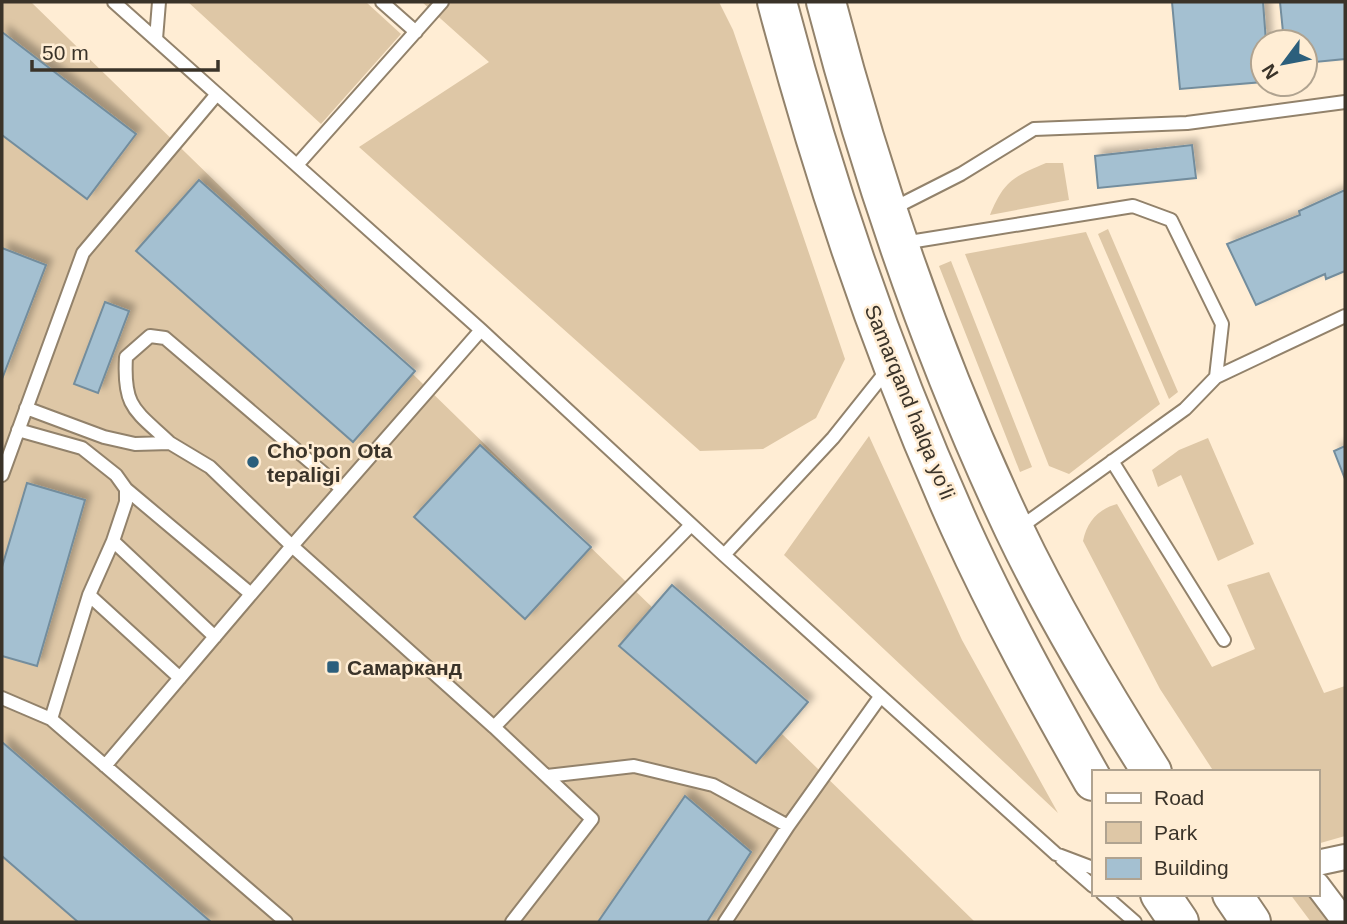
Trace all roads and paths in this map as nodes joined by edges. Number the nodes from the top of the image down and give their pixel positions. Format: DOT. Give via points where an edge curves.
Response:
graph roads {
  1 [pos="114,2"];
  2 [pos="159,2"];
  3 [pos="382,2"];
  4 [pos="442,2"];
  5 [pos="764,2"];
  6 [pos="777,2"];
  7 [pos="826,2"];
  8 [pos="844,2"];
  9 [pos="416,32"];
  10 [pos="156,39"];
  11 [pos="217,94"];
  12 [pos="1345,102"];
  13 [pos="810,120"];
  14 [pos="297,165"];
  15 [pos="894,227"];
  16 [pos="1345,316"];
  17 [pos="481,330"];
  18 [pos="893,363"];
  19 [pos="1216,377"];
  20 [pos="26,408"];
  21 [pos="18,430"];
  22 [pos="170,443"];
  23 [pos="1112,461"];
  24 [pos="2,475"];
  25 [pos="126,489"];
  26 [pos="342,489"];
  27 [pos="691,524"];
  28 [pos="1015,531"];
  29 [pos="113,541"];
  30 [pos="292,546"];
  31 [pos="724,555"];
  32 [pos="251,594"];
  33 [pos="89,595"];
  34 [pos="215,637"];
  35 [pos="1224,640"];
  36 [pos="180,678"];
  37 [pos="880,697"];
  38 [pos="2,698"];
  39 [pos="51,719"];
  40 [pos="494,727"];
  41 [pos="105,766"];
  42 [pos="1151,770"];
  43 [pos="547,776"];
  44 [pos="1092,779"];
  45 [pos="788,826"];
  46 [pos="1056,854"];
  47 [pos="1345,857"];
  48 [pos="1319,863"];
  49 [pos="1092,867"];
  50 [pos="1092,885"];
  51 [pos="1319,887"];
  52 [pos="1105,896"];
  53 [pos="1161,896"];
  54 [pos="1233,896"];
  55 [pos="286,922"];
  56 [pos="512,922"];
  57 [pos="725,922"];
  58 [pos="1135,922"];
  59 [pos="1179,922"];
  60 [pos="1251,922"];
  61 [pos="1345,922"];
  1 -- 10 [label="lane"];
  2 -- 10 [label="lane"];
  3 -- 9 [label="lane"];
  4 -- 9 [label="lane"];
  5 -- 13 [label="highway"];
  6 -- 13 [label="highway, Samarqand halqa yoʻli"];
  7 -- 15 [label="highway"];
  8 -- 15 [label="highway"];
  9 -- 14 [label="lane"];
  10 -- 11 [label="lane"];
  11 -- 14 [label="lane"];
  11 -- 20 [label="lane" via="83,253"];
  12 -- 15 [label="lane" via="1187,123 1034,130 961,174"];
  13 -- 18 [label="highway, Samarqand halqa yoʻli"];
  14 -- 17 [label="lane"];
  15 -- 19 [label="lane" via="1133,206 1171,220 1222,324"];
  15 -- 28 [label="highway" via="979,454"];
  16 -- 19 [label="lane"];
  17 -- 26 [label="lane"];
  17 -- 27 [label="lane"];
  18 -- 31 [label="lane" via="833,438"];
  18 -- 44 [label="highway, Samarqand halqa yoʻli" via="985,580"];
  19 -- 23 [label="lane" via="1185,409"];
  20 -- 21 [label="lane"];
  20 -- 22 [label="lane" via="104,437 135,444"];
  21 -- 24 [label="lane"];
  21 -- 25 [label="lane" via="82,448"];
  22 -- 26 [label="lane" via="131,406 124,384 126,357 150,336 165,338"];
  22 -- 30 [label="lane" via="210,467"];
  23 -- 28 [label="lane"];
  23 -- 35 [label="lane"];
  25 -- 29 [label="lane"];
  25 -- 32 [label="lane"];
  26 -- 30 [label="lane"];
  27 -- 31 [label="lane"];
  27 -- 40 [label="lane"];
  28 -- 42 [label="highway" via="1061,621"];
  29 -- 33 [label="lane"];
  29 -- 34 [label="lane"];
  30 -- 32 [label="lane"];
  30 -- 40 [label="lane"];
  31 -- 37 [label="lane"];
  32 -- 34 [label="lane"];
  33 -- 36 [label="lane"];
  33 -- 39 [label="lane"];
  34 -- 36 [label="lane"];
  36 -- 41 [label="lane"];
  37 -- 45 [label="lane"];
  37 -- 46 [label="lane"];
  38 -- 39 [label="lane"];
  39 -- 41 [label="lane"];
  40 -- 43 [label="lane"];
  41 -- 55 [label="lane"];
  43 -- 45 [label="lane" via="634,766 713,785"];
  43 -- 56 [label="lane" via="592,819"];
  45 -- 57 [label="lane"];
  46 -- 49 [label="lane"];
  46 -- 50 [label="lane"];
  47 -- 48 [label="street"];
  51 -- 61 [label="street"];
  52 -- 58 [label="lane"];
  53 -- 59 [label="highway"];
  54 -- 60 [label="highway"];
}
